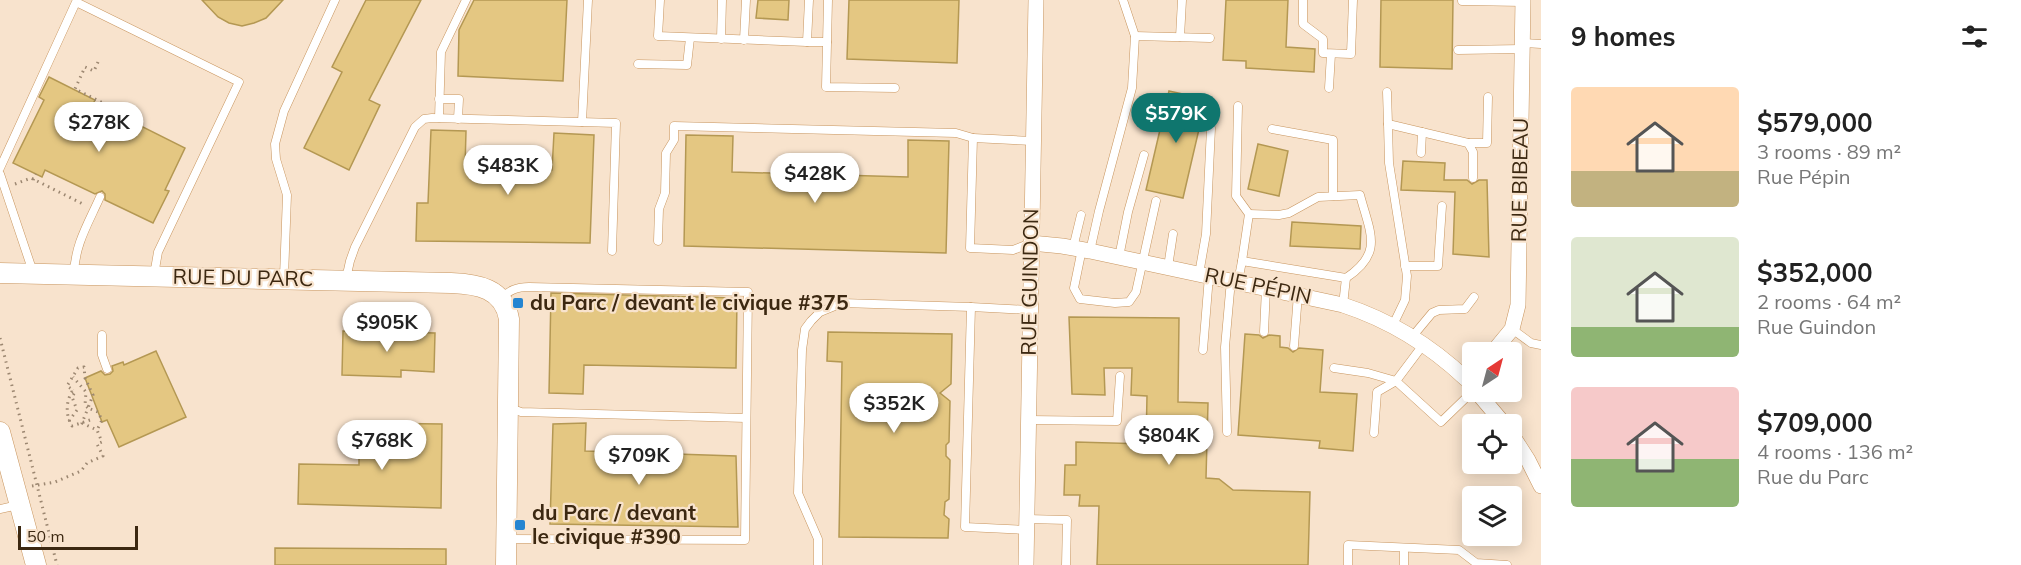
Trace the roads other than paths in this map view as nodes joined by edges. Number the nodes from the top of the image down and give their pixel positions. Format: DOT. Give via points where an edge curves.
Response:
graph roads {
  1 [pos="335,0"];
  2 [pos="466,0"];
  3 [pos="588,0"];
  4 [pos="660,0"];
  5 [pos="722,0"];
  6 [pos="746,0"];
  7 [pos="809,0"];
  8 [pos="828,0"];
  9 [pos="1036,0"];
  10 [pos="1123,0"];
  11 [pos="1182,0"];
  12 [pos="1303,0"];
  13 [pos="1353,0"];
  14 [pos="1462,1"];
  15 [pos="1473,1"];
  16 [pos="1523,1"];
  17 [pos="1135,36"];
  18 [pos="1180,37"];
  19 [pos="690,38"];
  20 [pos="1210,38"];
  21 [pos="721,39"];
  22 [pos="744,40"];
  23 [pos="807,42"];
  24 [pos="827,42"];
  25 [pos="1541,44"];
  26 [pos="1522,46"];
  27 [pos="1458,50"];
  28 [pos="1331,54"];
  29 [pos="638,64"];
  30 [pos="895,88"];
  31 [pos="1329,88"];
  32 [pos="1387,92"];
  33 [pos="1488,97"];
  34 [pos="439,99"];
  35 [pos="1238,106"];
  36 [pos="439,118"];
  37 [pos="458,118"];
  38 [pos="582,122"];
  39 [pos="1388,124"];
  40 [pos="1211,128"];
  41 [pos="1272,129"];
  42 [pos="1422,132"];
  43 [pos="973,138"];
  44 [pos="1033,141"];
  45 [pos="1468,143"];
  46 [pos="1421,153"];
  47 [pos="1144,156"];
  48 [pos="0,168"];
  49 [pos="0,174"];
  50 [pos="1473,178"];
  51 [pos="1333,196"];
  52 [pos="100,197"];
  53 [pos="1156,201"];
  54 [pos="1442,206"];
  55 [pos="1249,214"];
  56 [pos="1081,215"];
  57 [pos="1173,234"];
  58 [pos="658,241"];
  59 [pos="1031,243"];
  60 [pos="1082,249"];
  61 [pos="612,251"];
  62 [pos="1119,257"];
  63 [pos="1242,261"];
  64 [pos="1142,262"];
  65 [pos="1405,266"];
  66 [pos="1168,267"];
  67 [pos="0,273"];
  68 [pos="33,274"];
  69 [pos="74,275"];
  70 [pos="1204,275"];
  71 [pos="154,276"];
  72 [pos="1346,278"];
  73 [pos="284,279"];
  74 [pos="346,280"];
  75 [pos="1235,281"];
  76 [pos="1266,287"];
  77 [pos="1298,294"];
  78 [pos="1474,297"];
  79 [pos="501,299"];
  80 [pos="1343,305"];
  81 [pos="971,307"];
  82 [pos="1030,310"];
  83 [pos="1393,326"];
  84 [pos="1512,329"];
  85 [pos="1264,332"];
  86 [pos="102,335"];
  87 [pos="1418,341"];
  88 [pos="1501,342"];
  89 [pos="1541,345"];
  90 [pos="1294,346"];
  91 [pos="1203,350"];
  92 [pos="1334,368"];
  93 [pos="107,369"];
  94 [pos="1462,375"];
  95 [pos="1120,376"];
  96 [pos="1396,381"];
  97 [pos="1462,396"];
  98 [pos="1486,402"];
  99 [pos="508,407"];
  100 [pos="1496,414"];
  101 [pos="746,418"];
  102 [pos="1028,420"];
  103 [pos="0,432"];
  104 [pos="1227,432"];
  105 [pos="1374,433"];
  106 [pos="1522,451"];
  107 [pos="3,454"];
  108 [pos="1541,486"];
  109 [pos="10,506"];
  110 [pos="1027,524"];
  111 [pos="507,539"];
  112 [pos="1404,548"];
  113 [pos="1466,556"];
  114 [pos="36,565"];
  115 [pos="506,565"];
  116 [pos="818,565"];
  117 [pos="1026,565"];
  118 [pos="1066,565"];
  119 [pos="1348,565"];
  120 [pos="1404,565"];
  121 [pos="1466,565"];
  122 [pos="1491,565"];
  123 [pos="1507,565"];
  1 -- 73 [label="lane" via="284,111 275,144 287,195"];
  2 -- 34 [label="lane" via="441,52"];
  3 -- 38 [label="lane"];
  4 -- 19 [label="lane" via="658,36"];
  5 -- 21 [label="lane"];
  6 -- 22 [label="lane"];
  7 -- 23 [label="lane"];
  8 -- 24 [label="lane"];
  9 -- 44 [label="street, RUE GUINDON"];
  10 -- 17 [label="lane"];
  11 -- 18 [label="lane"];
  12 -- 28 [label="lane" via="1303,24 1323,39 1323,53"];
  13 -- 28 [label="lane" via="1352,54"];
  14 -- 15 [label="lane"];
  15 -- 16 [label="lane"];
  16 -- 26 [label="street, RUE BIBEAU"];
  17 -- 18 [label="lane"];
  17 -- 60 [label="lane" via="1132,88 1099,211"];
  18 -- 20 [label="lane"];
  19 -- 21 [label="lane"];
  19 -- 29 [label="lane" via="687,65"];
  21 -- 22 [label="lane"];
  22 -- 23 [label="lane"];
  23 -- 24 [label="lane"];
  24 -- 30 [label="lane" via="826,87"];
  25 -- 26 [label="lane"];
  26 -- 27 [label="lane"];
  26 -- 84 [label="street, RUE BIBEAU" via="1519,289"];
  28 -- 31 [label="lane"];
  32 -- 39 [label="lane"];
  33 -- 45 [label="lane" via="1487,143"];
  34 -- 36 [label="lane"];
  34 -- 37 [label="lane" via="459,99"];
  35 -- 55 [label="lane" via="1236,196"];
  36 -- 37 [label="lane"];
  36 -- 74 [label="lane" via="424,119 415,127 355,247"];
  37 -- 38 [label="lane"];
  38 -- 61 [label="lane" via="616,123"];
  39 -- 42 [label="lane"];
  39 -- 65 [label="lane" via="1389,163"];
  40 -- 70 [label="lane"];
  41 -- 51 [label="lane" via="1333,140"];
  42 -- 45 [label="lane"];
  42 -- 46 [label="lane"];
  43 -- 44 [label="lane"];
  43 -- 58 [label="lane" via="956,133 674,126 674,140 666,153"];
  43 -- 59 [label="lane" via="970,248 1013,250"];
  44 -- 59 [label="street, RUE GUINDON"];
  45 -- 50 [label="lane" via="1473,152"];
  47 -- 62 [label="lane"];
  48 -- 71 [label="lane" via="76,2 240,82 158,252"];
  49 -- 68 [label="lane"];
  51 -- 55 [label="lane" via="1318,197 1279,215"];
  51 -- 72 [label="lane" via="1360,195 1370,233 1368,260"];
  52 -- 69 [label="lane" via="76,251"];
  53 -- 64 [label="lane"];
  54 -- 65 [label="lane" via="1438,266"];
  55 -- 63 [label="lane"];
  56 -- 60 [label="lane"];
  57 -- 66 [label="lane"];
  59 -- 60 [label="street, RUE PÉPIN"];
  59 -- 82 [label="street, RUE GUINDON"];
  60 -- 62 [label="street, RUE PÉPIN"];
  60 -- 64 [label="lane" via="1074,288 1080,299 1086,301 1129,302 1136,292"];
  62 -- 64 [label="street, RUE PÉPIN"];
  63 -- 72 [label="lane"];
  63 -- 75 [label="lane"];
  64 -- 66 [label="street, RUE PÉPIN"];
  65 -- 83 [label="lane" via="1407,294"];
  66 -- 70 [label="street, RUE PÉPIN"];
  67 -- 68 [label="street, RUE DU PARC"];
  68 -- 69 [label="street, RUE DU PARC"];
  69 -- 71 [label="street, RUE DU PARC"];
  70 -- 75 [label="street, RUE PÉPIN"];
  70 -- 91 [label="lane"];
  71 -- 73 [label="street, RUE DU PARC"];
  72 -- 80 [label="lane"];
  73 -- 74 [label="street, RUE DU PARC"];
  74 -- 79 [label="street, RUE DU PARC" via="466,283 488,288"];
  75 -- 76 [label="street, RUE PÉPIN"];
  75 -- 104 [label="lane" via="1225,346"];
  76 -- 77 [label="street, RUE PÉPIN"];
  76 -- 85 [label="lane"];
  77 -- 80 [label="street, RUE PÉPIN"];
  77 -- 90 [label="lane"];
  78 -- 87 [label="lane" via="1465,309 1432,313"];
  79 -- 99 [label="street" via="509,319"];
  79 -- 101 [label="lane" via="510,291 529,286 748,292"];
  80 -- 83 [label="street, RUE PÉPIN"];
  81 -- 82 [label="lane"];
  81 -- 110 [label="lane" via="965,527"];
  81 -- 116 [label="lane" via="842,303 820,312 806,329 798,493 818,539"];
  82 -- 102 [label="street, RUE GUINDON"];
  83 -- 87 [label="street, RUE PÉPIN"];
  84 -- 88 [label="street, RUE BIBEAU"];
  84 -- 89 [label="lane"];
  86 -- 93 [label="lane"];
  87 -- 94 [label="street, RUE PÉPIN"];
  87 -- 96 [label="lane"];
  92 -- 96 [label="lane"];
  95 -- 102 [label="lane" via="1118,421"];
  96 -- 97 [label="lane" via="1441,422"];
  96 -- 105 [label="lane" via="1377,393"];
  98 -- 100 [label="street"];
  99 -- 101 [label="lane" via="521,412"];
  99 -- 111 [label="street"];
  101 -- 111 [label="lane" via="745,540"];
  102 -- 110 [label="street, RUE GUINDON"];
  103 -- 107 [label="street"];
  106 -- 108 [label="street"];
  107 -- 109 [label="street"];
  109 -- 114 [label="street"];
  110 -- 117 [label="street, RUE GUINDON"];
  110 -- 118 [label="lane" via="1067,520"];
  111 -- 115 [label="street"];
  112 -- 113 [label="lane" via="1459,550"];
  112 -- 119 [label="lane" via="1348,545"];
  112 -- 120 [label="lane"];
  113 -- 121 [label="lane"];
  113 -- 122 [label="lane" via="1476,563"];
  122 -- 123 [label="lane"];
}
